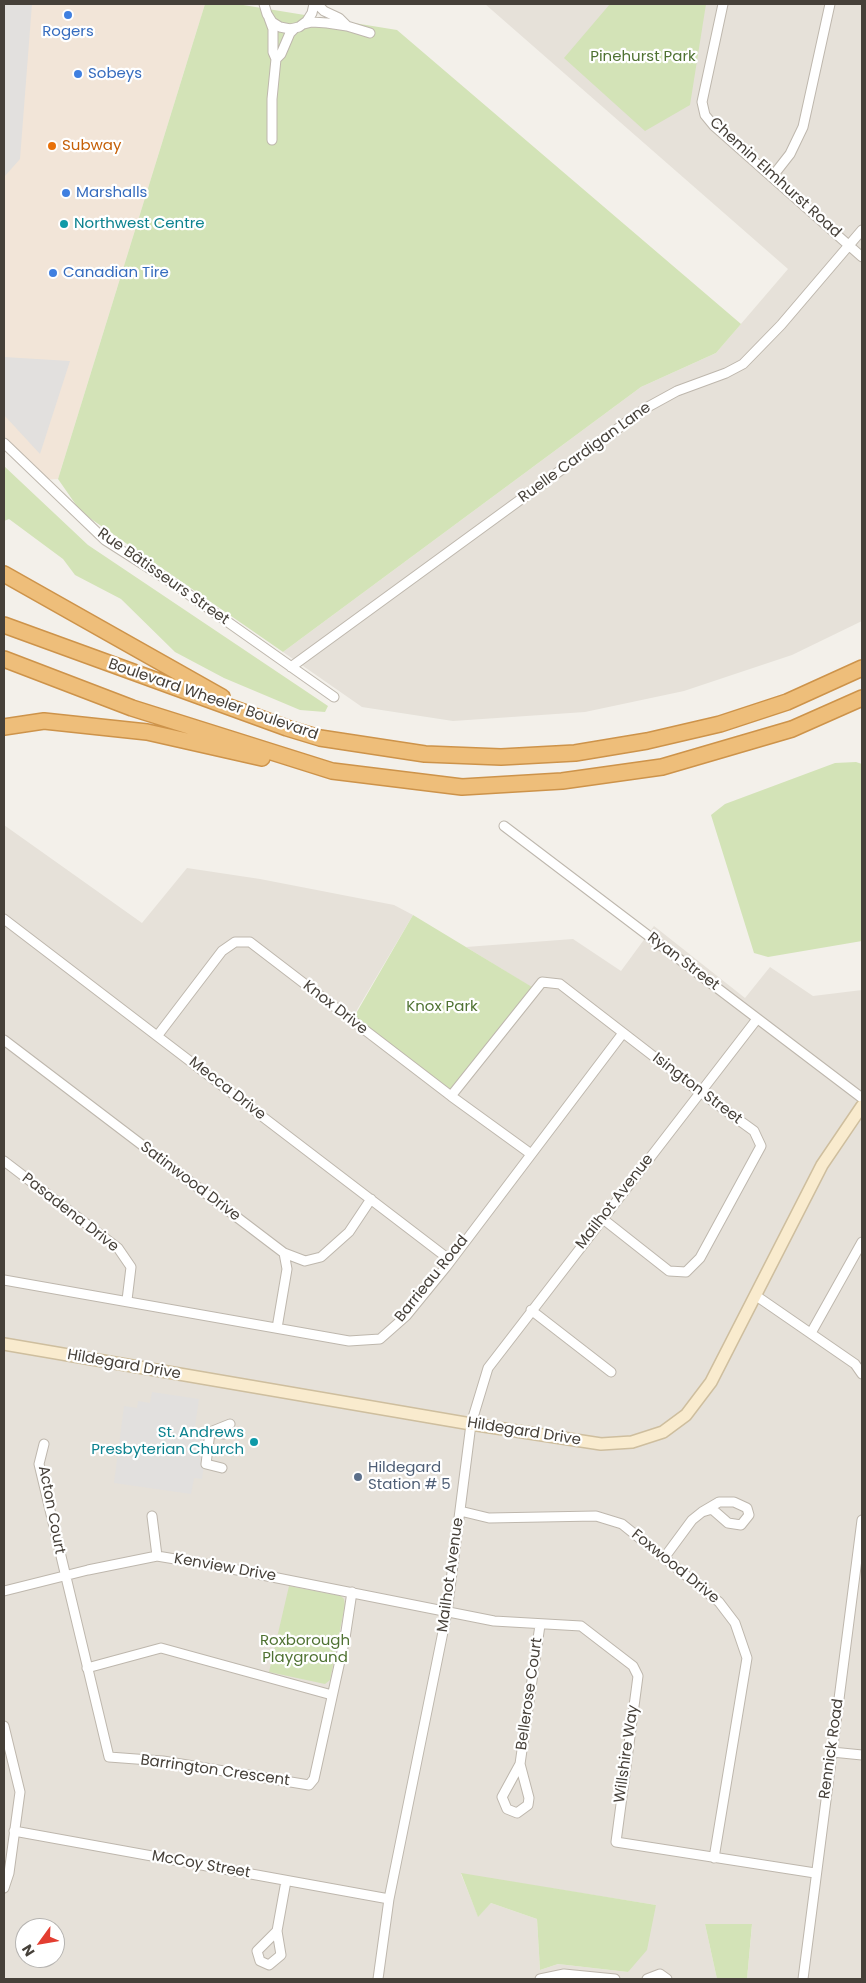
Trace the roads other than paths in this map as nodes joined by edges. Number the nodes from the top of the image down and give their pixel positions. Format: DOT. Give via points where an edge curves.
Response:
graph roads {
  1 [pos="316,4"];
  2 [pos="723,4"];
  3 [pos="830,4"];
  4 [pos="265,9"];
  5 [pos="299,26"];
  6 [pos="347,26"];
  7 [pos="370,33"];
  8 [pos="276,59"];
  9 [pos="272,140"];
  10 [pos="772,177"];
  11 [pos="862,230"];
  12 [pos="849,245"];
  13 [pos="862,257"];
  14 [pos="4,443"];
  15 [pos="4,574"];
  16 [pos="4,625"];
  17 [pos="4,659"];
  18 [pos="291,667"];
  19 [pos="862,668"];
  20 [pos="334,697"];
  21 [pos="862,698"];
  22 [pos="4,727"];
  23 [pos="320,738"];
  24 [pos="332,771"];
  25 [pos="504,826"];
  26 [pos="4,919"];
  27 [pos="757,1019"];
  28 [pos="623,1033"];
  29 [pos="158,1036"];
  30 [pos="4,1040"];
  31 [pos="701,1092"];
  32 [pos="451,1096"];
  33 [pos="862,1098"];
  34 [pos="862,1106"];
  35 [pos="531,1154"];
  36 [pos="4,1161"];
  37 [pos="371,1199"];
  38 [pos="602,1219"];
  39 [pos="862,1242"];
  40 [pos="284,1253"];
  41 [pos="450,1260"];
  42 [pos="4,1280"];
  43 [pos="755,1295"];
  44 [pos="127,1300"];
  45 [pos="531,1310"];
  46 [pos="277,1328"];
  47 [pos="811,1333"];
  48 [pos="4,1344"];
  49 [pos="611,1372"];
  50 [pos="862,1374"];
  51 [pos="230,1424"];
  52 [pos="471,1424"];
  53 [pos="210,1432"];
  54 [pos="224,1434"];
  55 [pos="44,1444"];
  56 [pos="222,1468"];
  57 [pos="460,1511"];
  58 [pos="702,1512"];
  59 [pos="152,1516"];
  60 [pos="862,1520"];
  61 [pos="157,1556"];
  62 [pos="664,1558"];
  63 [pos="65,1576"];
  64 [pos="4,1591"];
  65 [pos="352,1592"];
  66 [pos="447,1612"];
  67 [pos="540,1624"];
  68 [pos="87,1668"];
  69 [pos="332,1695"];
  70 [pos="4,1726"];
  71 [pos="832,1752"];
  72 [pos="862,1755"];
  73 [pos="520,1764"];
  74 [pos="14,1831"];
  75 [pos="714,1858"];
  76 [pos="815,1873"];
  77 [pos="286,1881"];
  78 [pos="4,1888"];
  79 [pos="389,1900"];
  80 [pos="277,1931"];
  81 [pos="378,1979"];
  82 [pos="540,1979"];
  83 [pos="615,1979"];
  84 [pos="647,1979"];
  85 [pos="667,1979"];
  86 [pos="803,1979"];
  1 -- 5 [label="street" via="310,18"];
  1 -- 6 [label="street"];
  2 -- 10 [label="street, Chemin Elmhurst Road" via="702,102 705,115"];
  3 -- 10 [label="street" via="803,127 790,154"];
  4 -- 5 [label="street" via="280,27"];
  4 -- 8 [label="street" via="273,29"];
  5 -- 6 [label="street" via="318,21"];
  5 -- 8 [label="street" via="290,33"];
  6 -- 7 [label="street"];
  8 -- 9 [label="street"];
  10 -- 12 [label="street, Chemin Elmhurst Road"];
  11 -- 12 [label="street, Ruelle Cardigan Lane"];
  12 -- 13 [label="street, Chemin Elmhurst Road"];
  12 -- 18 [label="street, Ruelle Cardigan Lane" via="782,325 743,364 677,391 646,408"];
  14 -- 18 [label="street, Rue Bâtisseurs Street" via="105,540 174,584"];
  15 -- 23 [label="highway" via="216,694"];
  16 -- 23 [label="highway, Boulevard Wheeler Boulevard"];
  17 -- 24 [label="highway, Boulevard Wheeler Boulevard" via="132,708"];
  18 -- 20 [label="street, Rue Bâtisseurs Street"];
  19 -- 23 [label="highway, Boulevard Wheeler Boulevard" via="787,702 720,724 575,753 501,757 425,754"];
  21 -- 24 [label="highway, Boulevard Wheeler Boulevard" via="792,729 662,767 562,781 462,787"];
  22 -- 24 [label="highway" via="44,721 147,732"];
  25 -- 27 [label="street, Ryan Street"];
  26 -- 29 [label="street, Mecca Drive"];
  27 -- 31 [label="street, Mailhot Avenue"];
  27 -- 33 [label="street, Ryan Street"];
  28 -- 31 [label="street, Isington Street"];
  28 -- 32 [label="street, Isington Street" via="560,984 542,982"];
  28 -- 35 [label="street, Barrieau Road"];
  29 -- 32 [label="street, Knox Drive" via="222,951 235,942 250,942"];
  29 -- 37 [label="street, Mecca Drive"];
  30 -- 40 [label="street, Satinwood Drive"];
  31 -- 38 [label="street, Mailhot Avenue"];
  31 -- 38 [label="street, Isington Street" via="754,1131 761,1146 700,1258 686,1272 669,1271"];
  32 -- 35 [label="street, Knox Drive"];
  34 -- 43 [label="street, Hildegard Drive" via="822,1165"];
  35 -- 41 [label="street, Barrieau Road"];
  36 -- 44 [label="street, Pasadena Drive" via="118,1248 131,1267"];
  37 -- 40 [label="street, Satinwood Drive" via="349,1232 321,1258 305,1261"];
  37 -- 41 [label="street, Mecca Drive"];
  38 -- 45 [label="street, Mailhot Avenue"];
  39 -- 47 [label="street"];
  40 -- 46 [label="street" via="287,1269"];
  41 -- 46 [label="street, Barrieau Road" via="406,1316 380,1339 349,1341"];
  42 -- 44 [label="street, Barrieau Road"];
  43 -- 47 [label="street"];
  43 -- 52 [label="street, Hildegard Drive" via="711,1382 686,1416 663,1432 632,1442 601,1444"];
  44 -- 46 [label="street, Barrieau Road"];
  45 -- 49 [label="street"];
  45 -- 52 [label="street, Mailhot Avenue" via="488,1368"];
  47 -- 50 [label="street" via="855,1364"];
  48 -- 52 [label="street, Hildegard Drive"];
  51 -- 53 [label="street"];
  52 -- 57 [label="street, Mailhot Avenue"];
  53 -- 54 [label="street"];
  53 -- 56 [label="street" via="206,1464"];
  55 -- 63 [label="street, Acton Court" via="39,1464"];
  57 -- 62 [label="street, Foxwood Drive" via="489,1518 596,1516 622,1524"];
  57 -- 66 [label="street, Mailhot Avenue"];
  58 -- 58 [label="street" via="712,1509 728,1523 741,1525 749,1515 747,1508 734,1502 719,1502"];
  58 -- 62 [label="street" via="692,1520"];
  59 -- 61 [label="street"];
  60 -- 71 [label="street, Rennick Road"];
  61 -- 63 [label="street, Kenview Drive"];
  61 -- 65 [label="street, Kenview Drive"];
  62 -- 75 [label="street, Foxwood Drive" via="719,1602 735,1622 747,1658"];
  63 -- 64 [label="street, Kenview Drive"];
  63 -- 68 [label="street, Barrington Crescent"];
  65 -- 66 [label="street, Kenview Drive"];
  65 -- 69 [label="street, Barrington Crescent"];
  66 -- 67 [label="street, Willshire Way" via="494,1621"];
  66 -- 79 [label="street, Mailhot Avenue"];
  67 -- 73 [label="street, Bellerose Court"];
  67 -- 75 [label="street, Willshire Way" via="581,1626 633,1666 638,1676 616,1842"];
  68 -- 69 [label="street" via="161,1648"];
  68 -- 69 [label="street, Barrington Crescent" via="109,1757 164,1761 309,1785 314,1779"];
  70 -- 74 [label="street" via="20,1792"];
  71 -- 72 [label="street"];
  71 -- 76 [label="street, Rennick Road"];
  73 -- 73 [label="street, Bellerose Court" via="502,1798 508,1809 517,1813 528,1805 529,1798"];
  74 -- 77 [label="street, McCoy Street"];
  74 -- 78 [label="street"];
  75 -- 76 [label="street, Willshire Way"];
  76 -- 86 [label="street, Rennick Road"];
  77 -- 79 [label="street, McCoy Street"];
  77 -- 80 [label="street"];
  79 -- 81 [label="street, Mailhot Avenue"];
  82 -- 83 [label="street" via="564,1974"];
  84 -- 85 [label="street" via="660,1974"];
}
